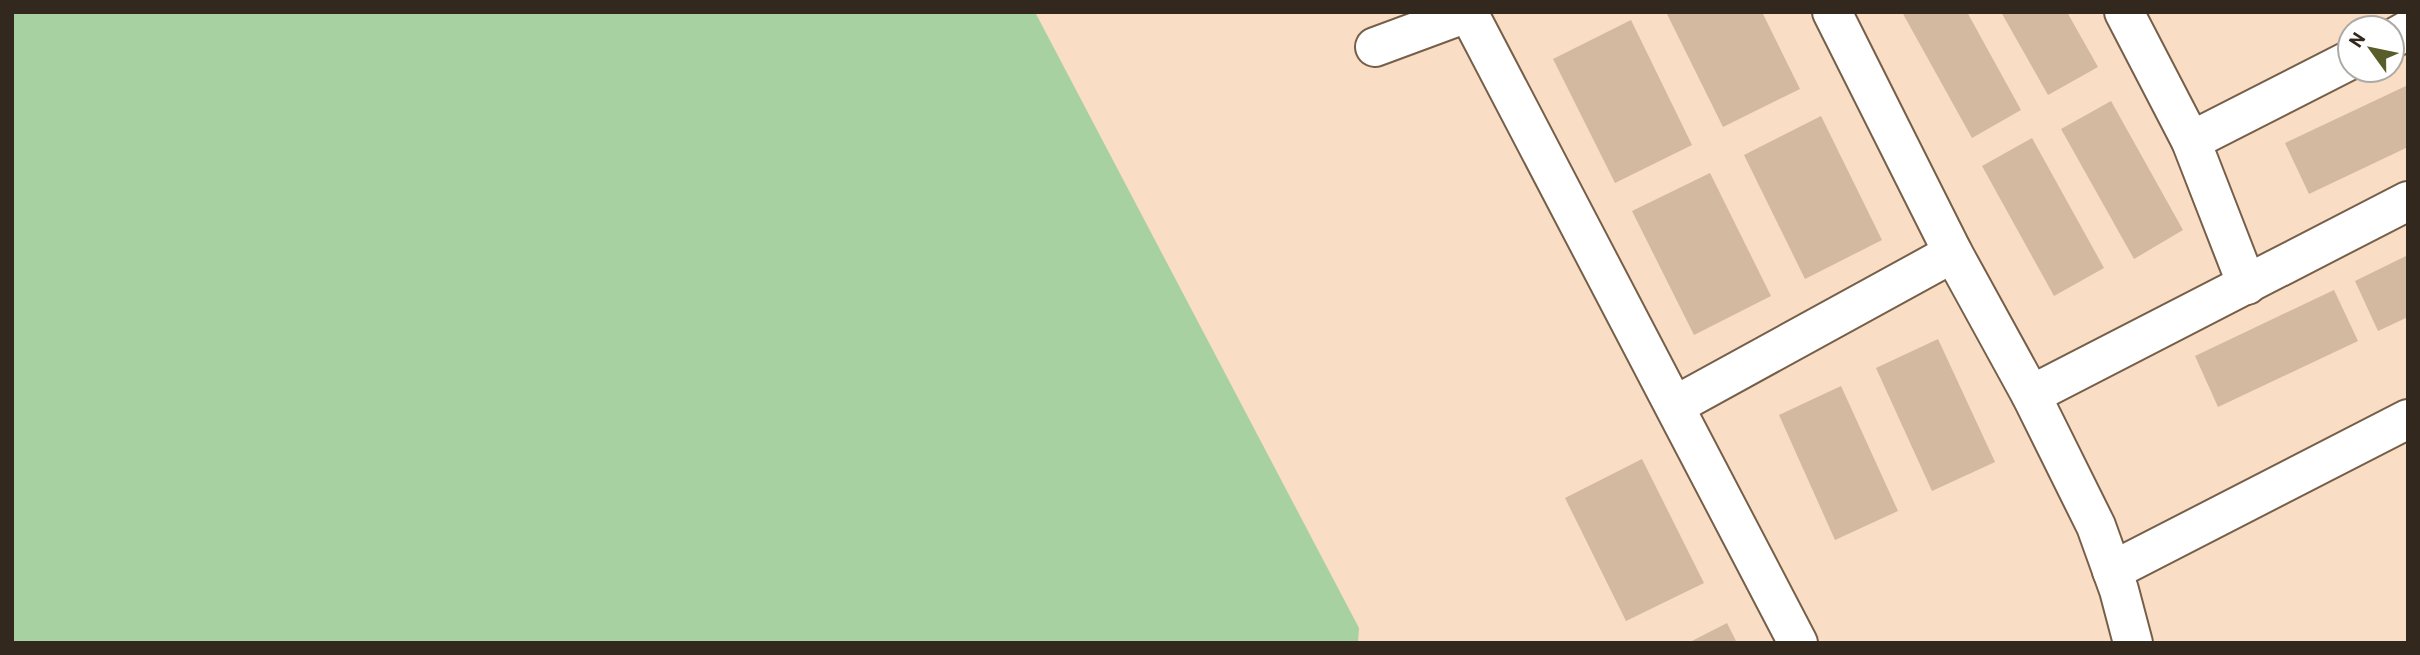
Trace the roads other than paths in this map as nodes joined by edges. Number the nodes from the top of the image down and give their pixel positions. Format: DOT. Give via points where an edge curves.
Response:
graph roads {
  1 [pos="1832,12"];
  2 [pos="2124,12"];
  3 [pos="1468,13"];
  4 [pos="1375,47"];
  5 [pos="2336,67"];
  6 [pos="2192,141"];
  7 [pos="2408,201"];
  8 [pos="1953,253"];
  9 [pos="2247,285"];
  10 [pos="2031,395"];
  11 [pos="1676,405"];
  12 [pos="2408,419"];
  13 [pos="2112,571"];
  14 [pos="1798,643"];
  15 [pos="2133,643"];
  1 -- 8 [label="street"];
  2 -- 6 [label="street"];
  3 -- 4 [label="street"];
  3 -- 11 [label="street"];
  5 -- 6 [label="street"];
  6 -- 9 [label="street"];
  7 -- 9 [label="street"];
  8 -- 10 [label="street"];
  8 -- 11 [label="street"];
  9 -- 10 [label="street"];
  10 -- 13 [label="street" via="2096,526"];
  11 -- 14 [label="street"];
  12 -- 13 [label="street"];
  13 -- 15 [label="street"];
}
